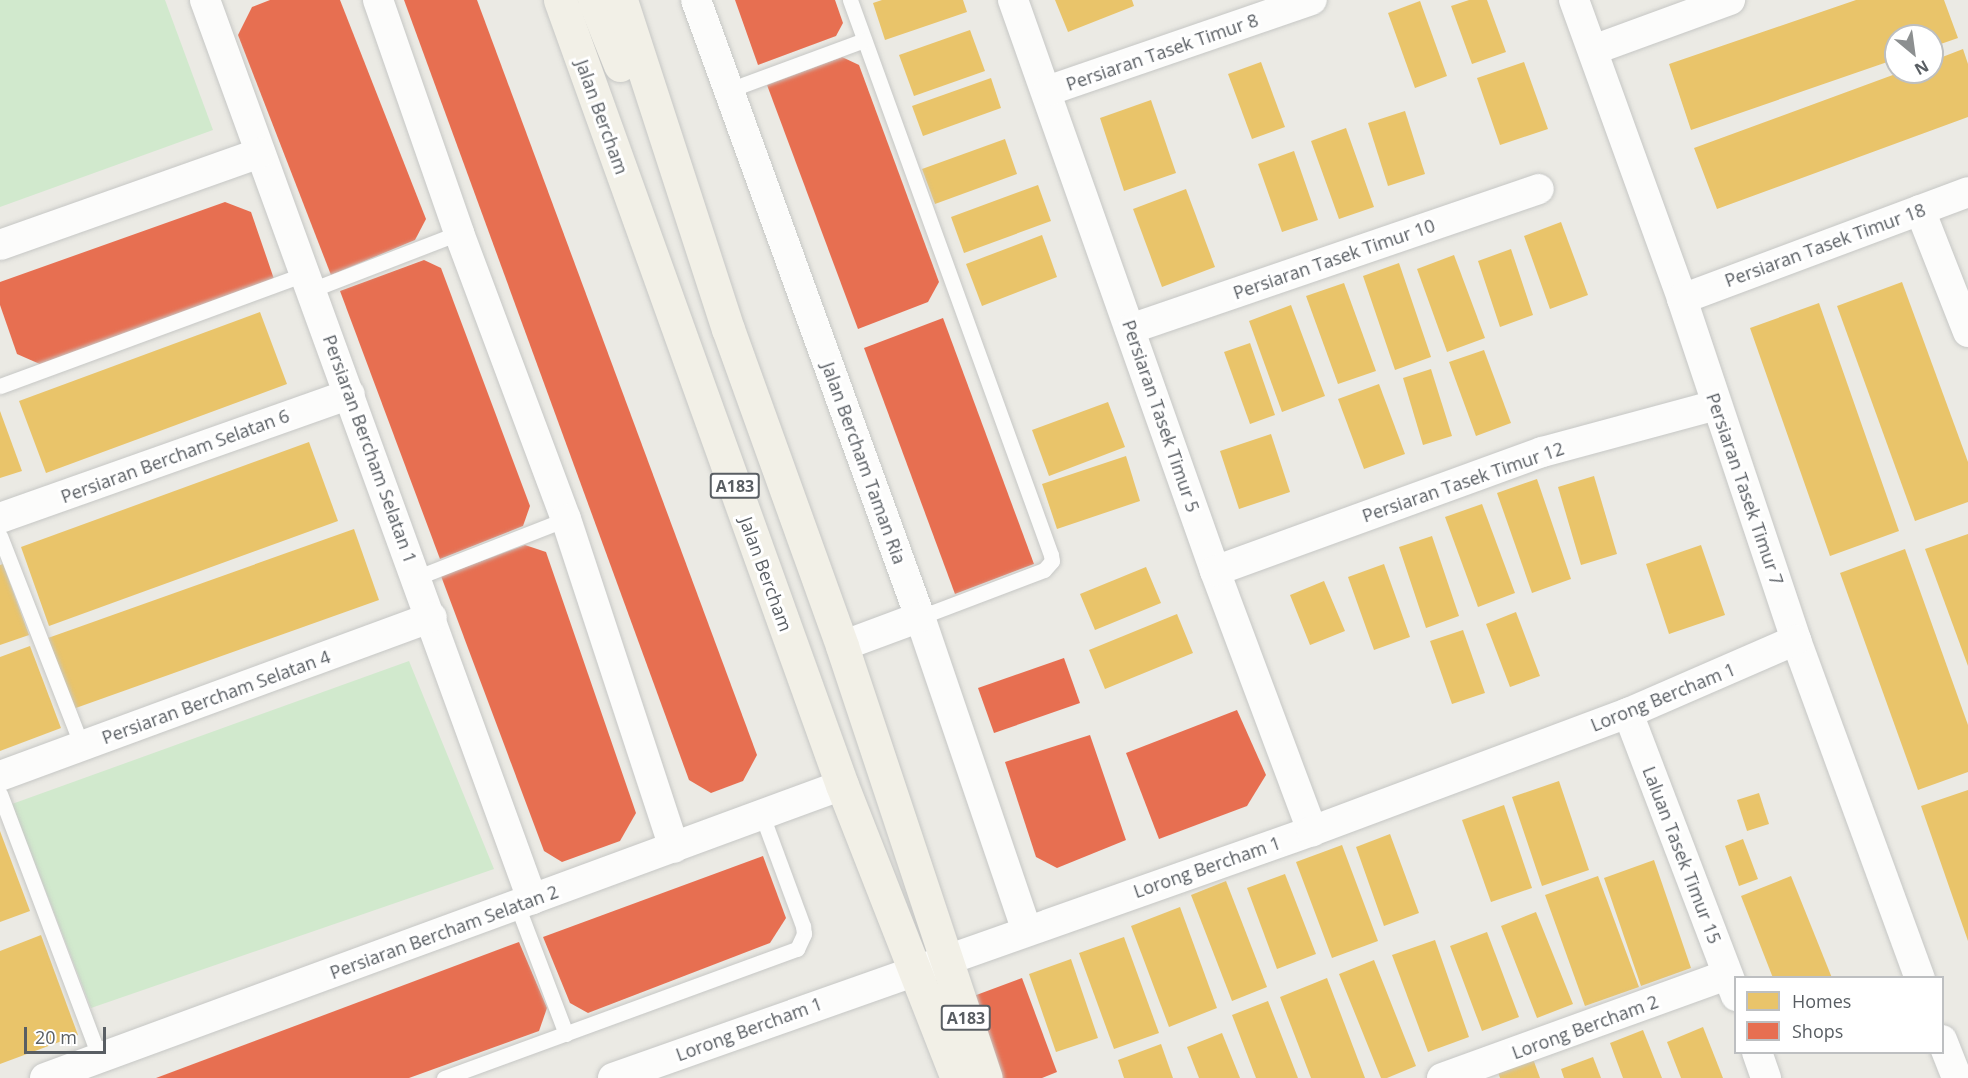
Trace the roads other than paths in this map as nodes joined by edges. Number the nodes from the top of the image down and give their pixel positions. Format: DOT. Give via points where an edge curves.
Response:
graph roads {
  1 [pos="205,0"];
  2 [pos="378,0"];
  3 [pos="560,0"];
  4 [pos="594,0"];
  5 [pos="621,0"];
  6 [pos="696,0"];
  7 [pos="850,0"];
  8 [pos="1013,0"];
  9 [pos="1312,0"];
  10 [pos="1574,0"];
  11 [pos="1730,0"];
  12 [pos="1276,6"];
  13 [pos="864,40"];
  14 [pos="1593,51"];
  15 [pos="729,90"];
  16 [pos="1047,91"];
  17 [pos="260,153"];
  18 [pos="1539,189"];
  19 [pos="683,190"];
  20 [pos="1968,192"];
  21 [pos="1920,210"];
  22 [pos="459,233"];
  23 [pos="0,245"];
  24 [pos="308,282"];
  25 [pos="1682,299"];
  26 [pos="1130,329"];
  27 [pos="1968,332"];
  28 [pos="0,387"];
  29 [pos="350,394"];
  30 [pos="1716,405"];
  31 [pos="0,518"];
  32 [pos="566,519"];
  33 [pos="0,536"];
  34 [pos="1215,571"];
  35 [pos="418,577"];
  36 [pos="432,617"];
  37 [pos="920,617"];
  38 [pos="1796,640"];
  39 [pos="842,646"];
  40 [pos="1628,713"];
  41 [pos="82,746"];
  42 [pos="0,776"];
  43 [pos="842,785"];
  44 [pos="0,794"];
  45 [pos="762,815"];
  46 [pos="1312,831"];
  47 [pos="674,848"];
  48 [pos="524,902"];
  49 [pos="1026,929"];
  50 [pos="931,963"];
  51 [pos="1919,976"];
  52 [pos="1732,986"];
  53 [pos="566,1034"];
  54 [pos="1944,1045"];
  55 [pos="1757,1054"];
  56 [pos="100,1059"];
  57 [pos="60,1076"];
  58 [pos="444,1078"];
  59 [pos="613,1078"];
  60 [pos="957,1078"];
  61 [pos="986,1078"];
  62 [pos="1442,1078"];
  63 [pos="1766,1078"];
  64 [pos="1957,1078"];
  1 -- 17 [label="street, Persiaran Bercham Selatan 1"];
  2 -- 22 [label="street"];
  3 -- 43 [label="main road, Jalan Bercham / A183"];
  4 -- 19 [label="main road" via="646,139"];
  5 -- 19 [label="main road, Jalan Bercham / A183"];
  6 -- 15 [label="street, Jalan Bercham Taman Ria"];
  7 -- 13 [label="lane"];
  8 -- 16 [label="street, Persiaran Tasek Timur 5"];
  9 -- 12 [label="street, Persiaran Tasek Timur 8"];
  10 -- 14 [label="street, Persiaran Tasek Timur 7"];
  11 -- 14 [label="street"];
  12 -- 16 [label="street, Persiaran Tasek Timur 8"];
  13 -- 15 [label="lane"];
  13 -- 37 [label="lane" via="1052,561 1044,570"];
  14 -- 25 [label="street, Persiaran Tasek Timur 7"];
  15 -- 37 [label="street, Jalan Bercham Taman Ria"];
  16 -- 26 [label="street, Persiaran Tasek Timur 5"];
  17 -- 23 [label="street"];
  17 -- 24 [label="street, Persiaran Bercham Selatan 1"];
  18 -- 26 [label="street, Persiaran Tasek Timur 10"];
  19 -- 39 [label="main road, Jalan Bercham / A183"];
  20 -- 21 [label="street, Persiaran Tasek Timur 18"];
  21 -- 25 [label="street, Persiaran Tasek Timur 18"];
  21 -- 27 [label="street"];
  22 -- 24 [label="lane"];
  22 -- 32 [label="street"];
  24 -- 28 [label="lane"];
  24 -- 29 [label="street, Persiaran Bercham Selatan 1"];
  25 -- 30 [label="street, Persiaran Tasek Timur 7"];
  26 -- 34 [label="street, Persiaran Tasek Timur 5"];
  29 -- 31 [label="street, Persiaran Bercham Selatan 6"];
  29 -- 35 [label="street, Persiaran Bercham Selatan 1"];
  30 -- 34 [label="street, Persiaran Tasek Timur 12" via="1542,452"];
  30 -- 38 [label="street, Persiaran Tasek Timur 7"];
  32 -- 35 [label="lane"];
  32 -- 47 [label="street"];
  33 -- 41 [label="lane"];
  34 -- 46 [label="street, Persiaran Tasek Timur 5"];
  35 -- 36 [label="street, Persiaran Bercham Selatan 1"];
  36 -- 41 [label="street, Persiaran Bercham Selatan 4"];
  36 -- 48 [label="street, Persiaran Bercham Selatan 1"];
  37 -- 39 [label="street"];
  37 -- 49 [label="street, Jalan Bercham Taman Ria"];
  38 -- 40 [label="street, Lorong Bercham 1"];
  38 -- 51 [label="street, Persiaran Tasek Timur 7"];
  39 -- 50 [label="main road, Jalan Bercham / A183"];
  40 -- 46 [label="street, Lorong Bercham 1"];
  40 -- 52 [label="street, Laluan Tasek Timur 15"];
  41 -- 42 [label="street, Persiaran Bercham Selatan 4"];
  43 -- 45 [label="street, Persiaran Bercham Selatan 2"];
  43 -- 50 [label="main road, Jalan Bercham / A183"];
  44 -- 56 [label="lane"];
  45 -- 47 [label="street, Persiaran Bercham Selatan 2"];
  45 -- 53 [label="lane" via="802,926 804,934 797,949"];
  46 -- 49 [label="street, Lorong Bercham 1"];
  47 -- 48 [label="street, Persiaran Bercham Selatan 2"];
  48 -- 53 [label="lane"];
  48 -- 56 [label="street, Persiaran Bercham Selatan 2"];
  49 -- 50 [label="street, Lorong Bercham 1"];
  50 -- 59 [label="street, Lorong Bercham 1"];
  50 -- 60 [label="main road, Jalan Bercham / A183"];
  50 -- 61 [label="main road, Jalan Bercham / A183"];
  52 -- 62 [label="street, Lorong Bercham 2"];
  53 -- 58 [label="lane"];
  54 -- 64 [label="street"];
  55 -- 63 [label="street"];
  56 -- 57 [label="street, Persiaran Bercham Selatan 2"];
}
